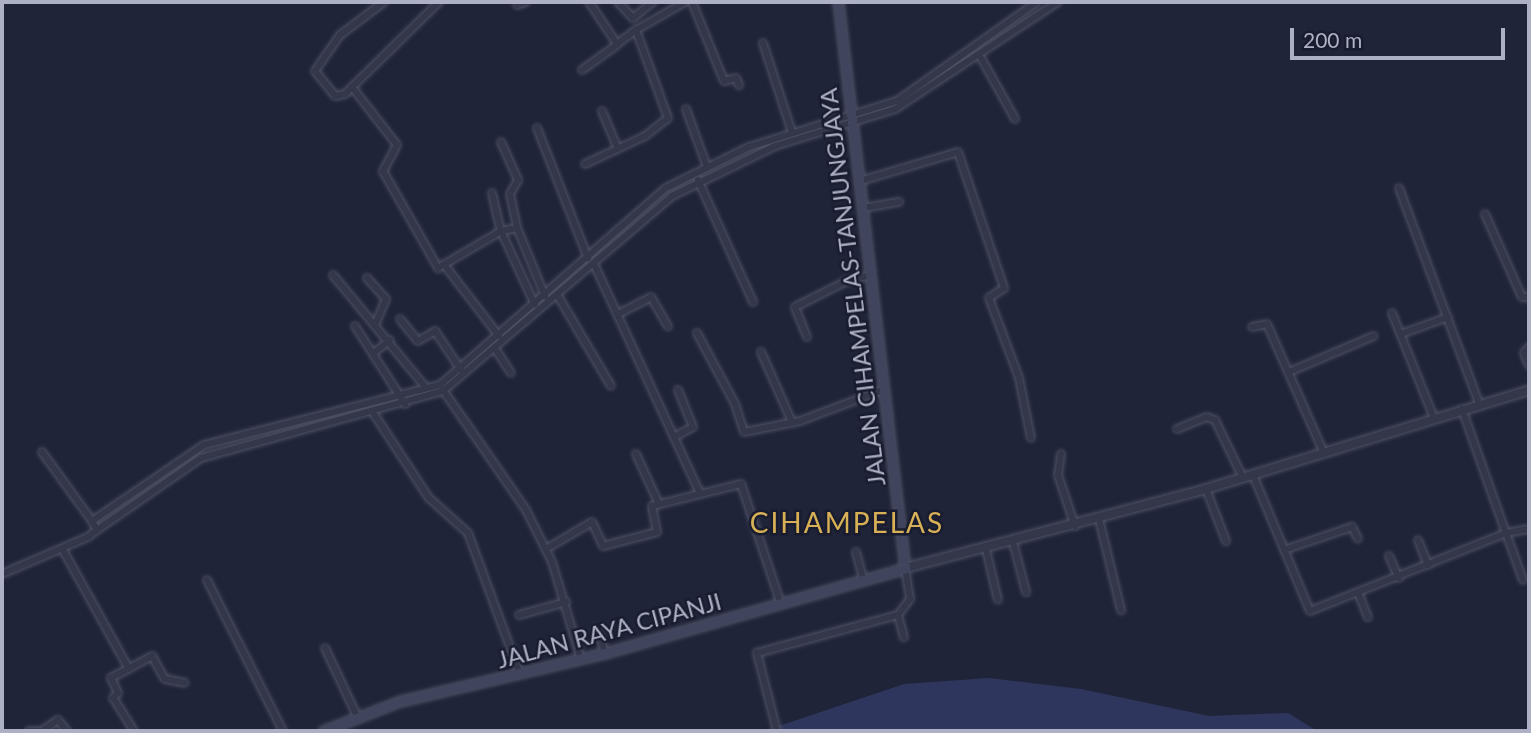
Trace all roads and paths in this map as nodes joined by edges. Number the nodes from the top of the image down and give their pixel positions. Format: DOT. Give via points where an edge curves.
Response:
graph roads {
  1 [pos="384,2"];
  2 [pos="439,2"];
  3 [pos="526,2"];
  4 [pos="589,2"];
  5 [pos="618,2"];
  6 [pos="653,2"];
  7 [pos="685,2"];
  8 [pos="692,2"];
  9 [pos="838,2"];
  10 [pos="1037,2"];
  11 [pos="1058,2"];
  12 [pos="517,5"];
  13 [pos="636,30"];
  14 [pos="1001,34"];
  15 [pos="763,43"];
  16 [pos="618,44"];
  17 [pos="979,56"];
  18 [pos="582,70"];
  19 [pos="739,85"];
  20 [pos="352,87"];
  21 [pos="686,109"];
  22 [pos="602,111"];
  23 [pos="851,119"];
  24 [pos="1015,119"];
  25 [pos="537,128"];
  26 [pos="792,132"];
  27 [pos="500,142"];
  28 [pos="618,149"];
  29 [pos="750,151"];
  30 [pos="585,164"];
  31 [pos="707,167"];
  32 [pos="698,180"];
  33 [pos="860,181"];
  34 [pos="1399,188"];
  35 [pos="669,192"];
  36 [pos="492,193"];
  37 [pos="899,202"];
  38 [pos="864,208"];
  39 [pos="1485,214"];
  40 [pos="517,228"];
  41 [pos="501,230"];
  42 [pos="591,262"];
  43 [pos="446,267"];
  44 [pos="333,275"];
  45 [pos="872,275"];
  46 [pos="367,278"];
  47 [pos="545,296"];
  48 [pos="558,296"];
  49 [pos="1529,297"];
  50 [pos="753,302"];
  51 [pos="535,304"];
  52 [pos="1392,313"];
  53 [pos="618,314"];
  54 [pos="1448,317"];
  55 [pos="400,319"];
  56 [pos="376,324"];
  57 [pos="355,327"];
  58 [pos="668,327"];
  59 [pos="1252,327"];
  60 [pos="696,334"];
  61 [pos="1401,334"];
  62 [pos="499,336"];
  63 [pos="1374,336"];
  64 [pos="807,337"];
  65 [pos="390,340"];
  66 [pos="1529,347"];
  67 [pos="496,350"];
  68 [pos="374,352"];
  69 [pos="761,352"];
  70 [pos="1529,365"];
  71 [pos="461,370"];
  72 [pos="1289,372"];
  73 [pos="511,373"];
  74 [pos="611,386"];
  75 [pos="426,388"];
  76 [pos="442,388"];
  77 [pos="885,389"];
  78 [pos="678,390"];
  79 [pos="1529,390"];
  80 [pos="401,393"];
  81 [pos="1479,403"];
  82 [pos="405,404"];
  83 [pos="1462,408"];
  84 [pos="372,411"];
  85 [pos="1434,418"];
  86 [pos="792,422"];
  87 [pos="1177,429"];
  88 [pos="676,436"];
  89 [pos="1031,438"];
  90 [pos="43,452"];
  91 [pos="1324,453"];
  92 [pos="636,454"];
  93 [pos="1061,454"];
  94 [pos="1253,475"];
  95 [pos="1243,478"];
  96 [pos="1206,489"];
  97 [pos="700,492"];
  98 [pos="659,503"];
  99 [pos="1099,519"];
  100 [pos="92,521"];
  101 [pos="1075,526"];
  102 [pos="1529,528"];
  103 [pos="97,530"];
  104 [pos="1506,533"];
  105 [pos="1358,539"];
  106 [pos="1418,540"];
  107 [pos="1226,541"];
  108 [pos="1013,542"];
  109 [pos="546,549"];
  110 [pos="986,549"];
  111 [pos="63,550"];
  112 [pos="1284,550"];
  113 [pos="856,552"];
  114 [pos="1389,556"];
  115 [pos="1429,565"];
  116 [pos="905,568"];
  117 [pos="2,573"];
  118 [pos="1399,578"];
  119 [pos="206,580"];
  120 [pos="1522,580"];
  121 [pos="863,581"];
  122 [pos="1026,592"];
  123 [pos="1359,595"];
  124 [pos="998,600"];
  125 [pos="566,603"];
  126 [pos="781,604"];
  127 [pos="1121,610"];
  128 [pos="519,615"];
  129 [pos="898,615"];
  130 [pos="1368,617"];
  131 [pos="597,628"];
  132 [pos="904,636"];
  133 [pos="325,648"];
  134 [pos="605,653"];
  135 [pos="581,659"];
  136 [pos="129,669"];
  137 [pos="520,674"];
  138 [pos="185,683"];
  139 [pos="357,716"];
  140 [pos="29,731"];
  141 [pos="67,731"];
  142 [pos="134,731"];
  143 [pos="283,731"];
  144 [pos="323,731"];
  145 [pos="777,731"];
  1 -- 20 [label="street" via="341,35 315,71 335,96"];
  2 -- 20 [label="street"];
  3 -- 12 [label="street"];
  4 -- 16 [label="street"];
  5 -- 6 [label="street" via="633,19"];
  7 -- 13 [label="street"];
  8 -- 19 [label="street" via="724,81 736,78"];
  9 -- 23 [label="main road, JALAN CIHAMPELAS-TANJUNGJAYA"];
  10 -- 14 [label="street"];
  11 -- 14 [label="street"];
  13 -- 16 [label="street"];
  13 -- 28 [label="street" via="668,118"];
  14 -- 17 [label="street"];
  14 -- 23 [label="street" via="897,101"];
  15 -- 26 [label="street"];
  16 -- 18 [label="street"];
  17 -- 23 [label="street" via="895,109"];
  17 -- 24 [label="street"];
  20 -- 43 [label="street" via="397,145 383,171 438,268"];
  21 -- 31 [label="street"];
  22 -- 28 [label="street"];
  23 -- 26 [label="street"];
  23 -- 29 [label="street"];
  23 -- 33 [label="main road, JALAN CIHAMPELAS-TANJUNGJAYA"];
  25 -- 42 [label="street"];
  26 -- 29 [label="street"];
  27 -- 40 [label="street" via="518,180 510,194"];
  28 -- 30 [label="street"];
  29 -- 31 [label="street"];
  29 -- 32 [label="street"];
  31 -- 35 [label="street"];
  32 -- 35 [label="street"];
  32 -- 50 [label="street"];
  33 -- 38 [label="main road, JALAN CIHAMPELAS-TANJUNGJAYA"];
  33 -- 89 [label="street" via="958,152 1004,288 989,298 1018,378"];
  34 -- 54 [label="street"];
  35 -- 42 [label="street"];
  36 -- 41 [label="street"];
  37 -- 38 [label="street"];
  38 -- 45 [label="main road, JALAN CIHAMPELAS-TANJUNGJAYA"];
  39 -- 49 [label="street" via="1522,297"];
  40 -- 41 [label="street"];
  40 -- 47 [label="street"];
  41 -- 43 [label="street"];
  41 -- 51 [label="street"];
  42 -- 47 [label="street"];
  42 -- 48 [label="street"];
  42 -- 53 [label="street"];
  43 -- 62 [label="street"];
  44 -- 56 [label="street"];
  45 -- 64 [label="street" via="847,281 795,307"];
  45 -- 77 [label="main road, JALAN CIHAMPELAS-TANJUNGJAYA"];
  46 -- 56 [label="street" via="386,299"];
  47 -- 51 [label="street"];
  48 -- 67 [label="street"];
  48 -- 74 [label="street"];
  51 -- 62 [label="street"];
  52 -- 61 [label="street"];
  53 -- 58 [label="street" via="651,297"];
  53 -- 88 [label="street"];
  54 -- 61 [label="street"];
  54 -- 81 [label="street"];
  55 -- 71 [label="street" via="418,341 435,331"];
  56 -- 65 [label="street"];
  57 -- 68 [label="street"];
  59 -- 72 [label="street" via="1267,322"];
  60 -- 86 [label="street" via="735,404 744,432"];
  61 -- 85 [label="street"];
  62 -- 71 [label="street"];
  63 -- 72 [label="street"];
  65 -- 68 [label="street"];
  65 -- 75 [label="street"];
  66 -- 70 [label="street" via="1524,353"];
  67 -- 73 [label="street"];
  67 -- 76 [label="street"];
  68 -- 80 [label="street"];
  69 -- 86 [label="street"];
  71 -- 76 [label="street"];
  72 -- 91 [label="street"];
  75 -- 76 [label="street"];
  75 -- 80 [label="street"];
  76 -- 82 [label="street"];
  76 -- 109 [label="street" via="526,510"];
  77 -- 86 [label="street"];
  77 -- 116 [label="main road, JALAN CIHAMPELAS-TANJUNGJAYA"];
  78 -- 88 [label="street" via="693,427"];
  79 -- 81 [label="street"];
  80 -- 82 [label="street"];
  80 -- 100 [label="street" via="204,445"];
  81 -- 83 [label="street"];
  82 -- 84 [label="street"];
  83 -- 85 [label="street"];
  83 -- 104 [label="street"];
  84 -- 103 [label="street" via="201,458"];
  84 -- 137 [label="street" via="429,498 468,533"];
  85 -- 91 [label="street"];
  87 -- 95 [label="street" via="1208,417 1215,420"];
  88 -- 97 [label="street"];
  90 -- 100 [label="street"];
  91 -- 94 [label="street"];
  92 -- 98 [label="street"];
  93 -- 101 [label="street" via="1058,475"];
  94 -- 95 [label="street"];
  94 -- 112 [label="street"];
  95 -- 96 [label="street"];
  96 -- 99 [label="street"];
  96 -- 107 [label="street"];
  97 -- 98 [label="street"];
  97 -- 126 [label="street" via="744,485"];
  98 -- 109 [label="street" via="651,507 657,531 603,546 592,522"];
  99 -- 101 [label="street"];
  99 -- 127 [label="street"];
  100 -- 103 [label="street"];
  101 -- 108 [label="street"];
  102 -- 104 [label="street"];
  103 -- 111 [label="street"];
  104 -- 115 [label="street"];
  104 -- 120 [label="street"];
  105 -- 112 [label="street" via="1352,527"];
  106 -- 115 [label="street"];
  108 -- 110 [label="street"];
  108 -- 122 [label="street"];
  109 -- 125 [label="street"];
  110 -- 116 [label="street"];
  110 -- 124 [label="street"];
  111 -- 117 [label="street"];
  111 -- 136 [label="street"];
  112 -- 123 [label="street" via="1310,611"];
  113 -- 121 [label="street"];
  114 -- 118 [label="street"];
  115 -- 118 [label="street"];
  116 -- 121 [label="main road, JALAN RAYA CIPANJI"];
  116 -- 129 [label="street" via="911,599"];
  118 -- 123 [label="street"];
  119 -- 143 [label="street"];
  121 -- 126 [label="main road, JALAN RAYA CIPANJI"];
  123 -- 130 [label="street"];
  125 -- 128 [label="street"];
  125 -- 135 [label="street"];
  126 -- 134 [label="main road, JALAN RAYA CIPANJI"];
  129 -- 132 [label="street"];
  129 -- 145 [label="street" via="757,654"];
  131 -- 134 [label="street"];
  133 -- 139 [label="street"];
  134 -- 135 [label="main road, JALAN RAYA CIPANJI"];
  135 -- 137 [label="main road, JALAN RAYA CIPANJI"];
  136 -- 138 [label="street" via="152,656 165,679"];
  136 -- 142 [label="street" via="110,678 117,706"];
  137 -- 139 [label="main road, JALAN RAYA CIPANJI"];
  139 -- 144 [label="main road, JALAN RAYA CIPANJI"];
  140 -- 141 [label="street" via="42,731 58,720"];
}
